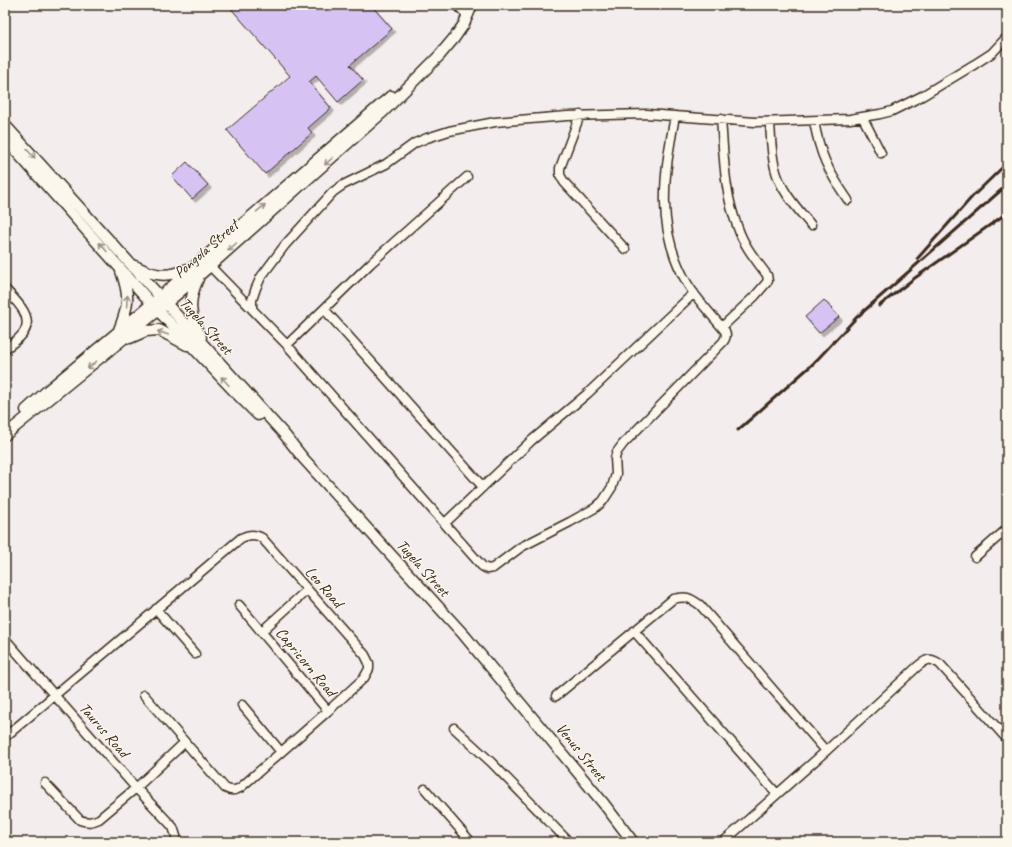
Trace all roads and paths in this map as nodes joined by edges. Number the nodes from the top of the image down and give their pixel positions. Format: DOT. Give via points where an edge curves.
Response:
graph roads {
  1 [pos="457,5"];
  2 [pos="472,5"];
  3 [pos="468,16"];
  4 [pos="1007,37"];
  5 [pos="418,76"];
  6 [pos="580,116"];
  7 [pos="676,116"];
  8 [pos="863,118"];
  9 [pos="721,119"];
  10 [pos="814,121"];
  11 [pos="770,122"];
  12 [pos="5,126"];
  13 [pos="5,139"];
  14 [pos="881,153"];
  15 [pos="467,177"];
  16 [pos="848,200"];
  17 [pos="811,225"];
  18 [pos="625,249"];
  19 [pos="124,265"];
  20 [pos="210,266"];
  21 [pos="197,271"];
  22 [pos="5,289"];
  23 [pos="694,293"];
  24 [pos="159,304"];
  25 [pos="252,309"];
  26 [pos="324,309"];
  27 [pos="722,326"];
  28 [pos="119,337"];
  29 [pos="287,345"];
  30 [pos="5,349"];
  31 [pos="208,350"];
  32 [pos="197,351"];
  33 [pos="5,430"];
  34 [pos="5,435"];
  35 [pos="303,458"];
  36 [pos="483,487"];
  37 [pos="445,523"];
  38 [pos="1007,529"];
  39 [pos="975,557"];
  40 [pos="307,590"];
  41 [pos="239,604"];
  42 [pos="156,609"];
  43 [pos="262,631"];
  44 [pos="634,631"];
  45 [pos="5,639"];
  46 [pos="195,654"];
  47 [pos="504,682"];
  48 [pos="55,695"];
  49 [pos="144,695"];
  50 [pos="556,696"];
  51 [pos="242,705"];
  52 [pos="328,711"];
  53 [pos="454,728"];
  54 [pos="5,737"];
  55 [pos="1007,739"];
  56 [pos="185,742"];
  57 [pos="826,751"];
  58 [pos="282,752"];
  59 [pos="45,783"];
  60 [pos="136,788"];
  61 [pos="425,789"];
  62 [pos="777,794"];
  63 [pos="176,842"];
  64 [pos="472,842"];
  65 [pos="569,842"];
  66 [pos="633,842"];
  67 [pos="723,842"];
  1 -- 3 [label="street"];
  2 -- 3 [label="street, Pongola Street"];
  3 -- 5 [label="street, Pongola Street" via="456,37"];
  4 -- 8 [label="street" via="992,53 922,96 892,111"];
  5 -- 20 [label="street, Pongola Street, one-way" via="383,112"];
  21 -- 5 [label="street, Pongola Street, one-way" via="404,84"];
  6 -- 7 [label="street"];
  6 -- 18 [label="street" via="560,168 560,176"];
  6 -- 25 [label="street" via="495,122 449,131 420,141 386,164 343,185 333,192 285,245 256,288"];
  7 -- 9 [label="street"];
  7 -- 23 [label="street" via="666,170 664,202 671,243 680,271"];
  8 -- 10 [label="street"];
  8 -- 14 [label="street"];
  9 -- 11 [label="street"];
  9 -- 27 [label="street" via="726,180 733,217 744,243 768,281"];
  10 -- 11 [label="street"];
  10 -- 16 [label="street" via="824,161"];
  11 -- 17 [label="street" via="777,177"];
  12 -- 19 [label="street, Tugela Street, one-way"];
  19 -- 13 [label="street, Tugela Street, one-way"];
  15 -- 26 [label="street"];
  19 -- 21 [label="street" via="162,275"];
  19 -- 24 [label="street, Tugela Street"];
  28 -- 19 [label="street, one-way" via="128,298"];
  20 -- 21 [label="street, Pongola Street"];
  20 -- 25 [label="street"];
  21 -- 24 [label="street, Pongola Street"];
  21 -- 31 [label="street" via="191,302 192,317"];
  22 -- 30 [label="street" via="20,306 27,325 23,334"];
  23 -- 27 [label="street"];
  23 -- 36 [label="street"];
  24 -- 28 [label="street, Pongola Street"];
  24 -- 31 [label="street, Tugela Street"];
  24 -- 32 [label="street, Tugela Street"];
  25 -- 29 [label="street"];
  26 -- 29 [label="street"];
  26 -- 36 [label="street"];
  27 -- 37 [label="street" via="726,334 723,342 617,452 616,474 612,487 603,501 594,508 527,544 488,569 482,566"];
  32 -- 28 [label="street, one-way" via="159,330"];
  28 -- 33 [label="street, Pongola Street" via="48,390"];
  28 -- 34 [label="street, Pongola Street, one-way"];
  29 -- 37 [label="street"];
  31 -- 35 [label="street, Tugela Street"];
  35 -- 32 [label="street, Tugela Street, one-way"];
  35 -- 47 [label="street, Tugela Street"];
  36 -- 37 [label="street"];
  38 -- 39 [label="street"];
  40 -- 42 [label="street, Leo Road" via="262,538 256,534 248,535 241,538"];
  40 -- 43 [label="street, Capricorn Road"];
  40 -- 52 [label="street, Leo Road" via="369,663 364,678"];
  41 -- 43 [label="street, Capricorn Road"];
  42 -- 46 [label="street"];
  42 -- 48 [label="street, Leo Road"];
  43 -- 52 [label="street, Capricorn Road"];
  44 -- 50 [label="street"];
  44 -- 57 [label="street" via="673,599 691,598"];
  44 -- 62 [label="street"];
  45 -- 48 [label="street, Taurus Road"];
  47 -- 66 [label="street, Venus Street"];
  48 -- 54 [label="street, Leo Road"];
  48 -- 60 [label="street, Taurus Road"];
  49 -- 56 [label="street, Leo Road"];
  51 -- 58 [label="street"];
  52 -- 58 [label="street, Leo Road"];
  53 -- 65 [label="street"];
  55 -- 57 [label="street" via="940,664 929,659 918,666"];
  56 -- 58 [label="street, Leo Road" via="225,788 230,790 240,788"];
  56 -- 60 [label="street"];
  57 -- 62 [label="street"];
  59 -- 60 [label="street" via="80,820 87,823 99,819"];
  60 -- 63 [label="street, Taurus Road" via="173,827"];
  61 -- 64 [label="street"];
  62 -- 67 [label="street"];
}
